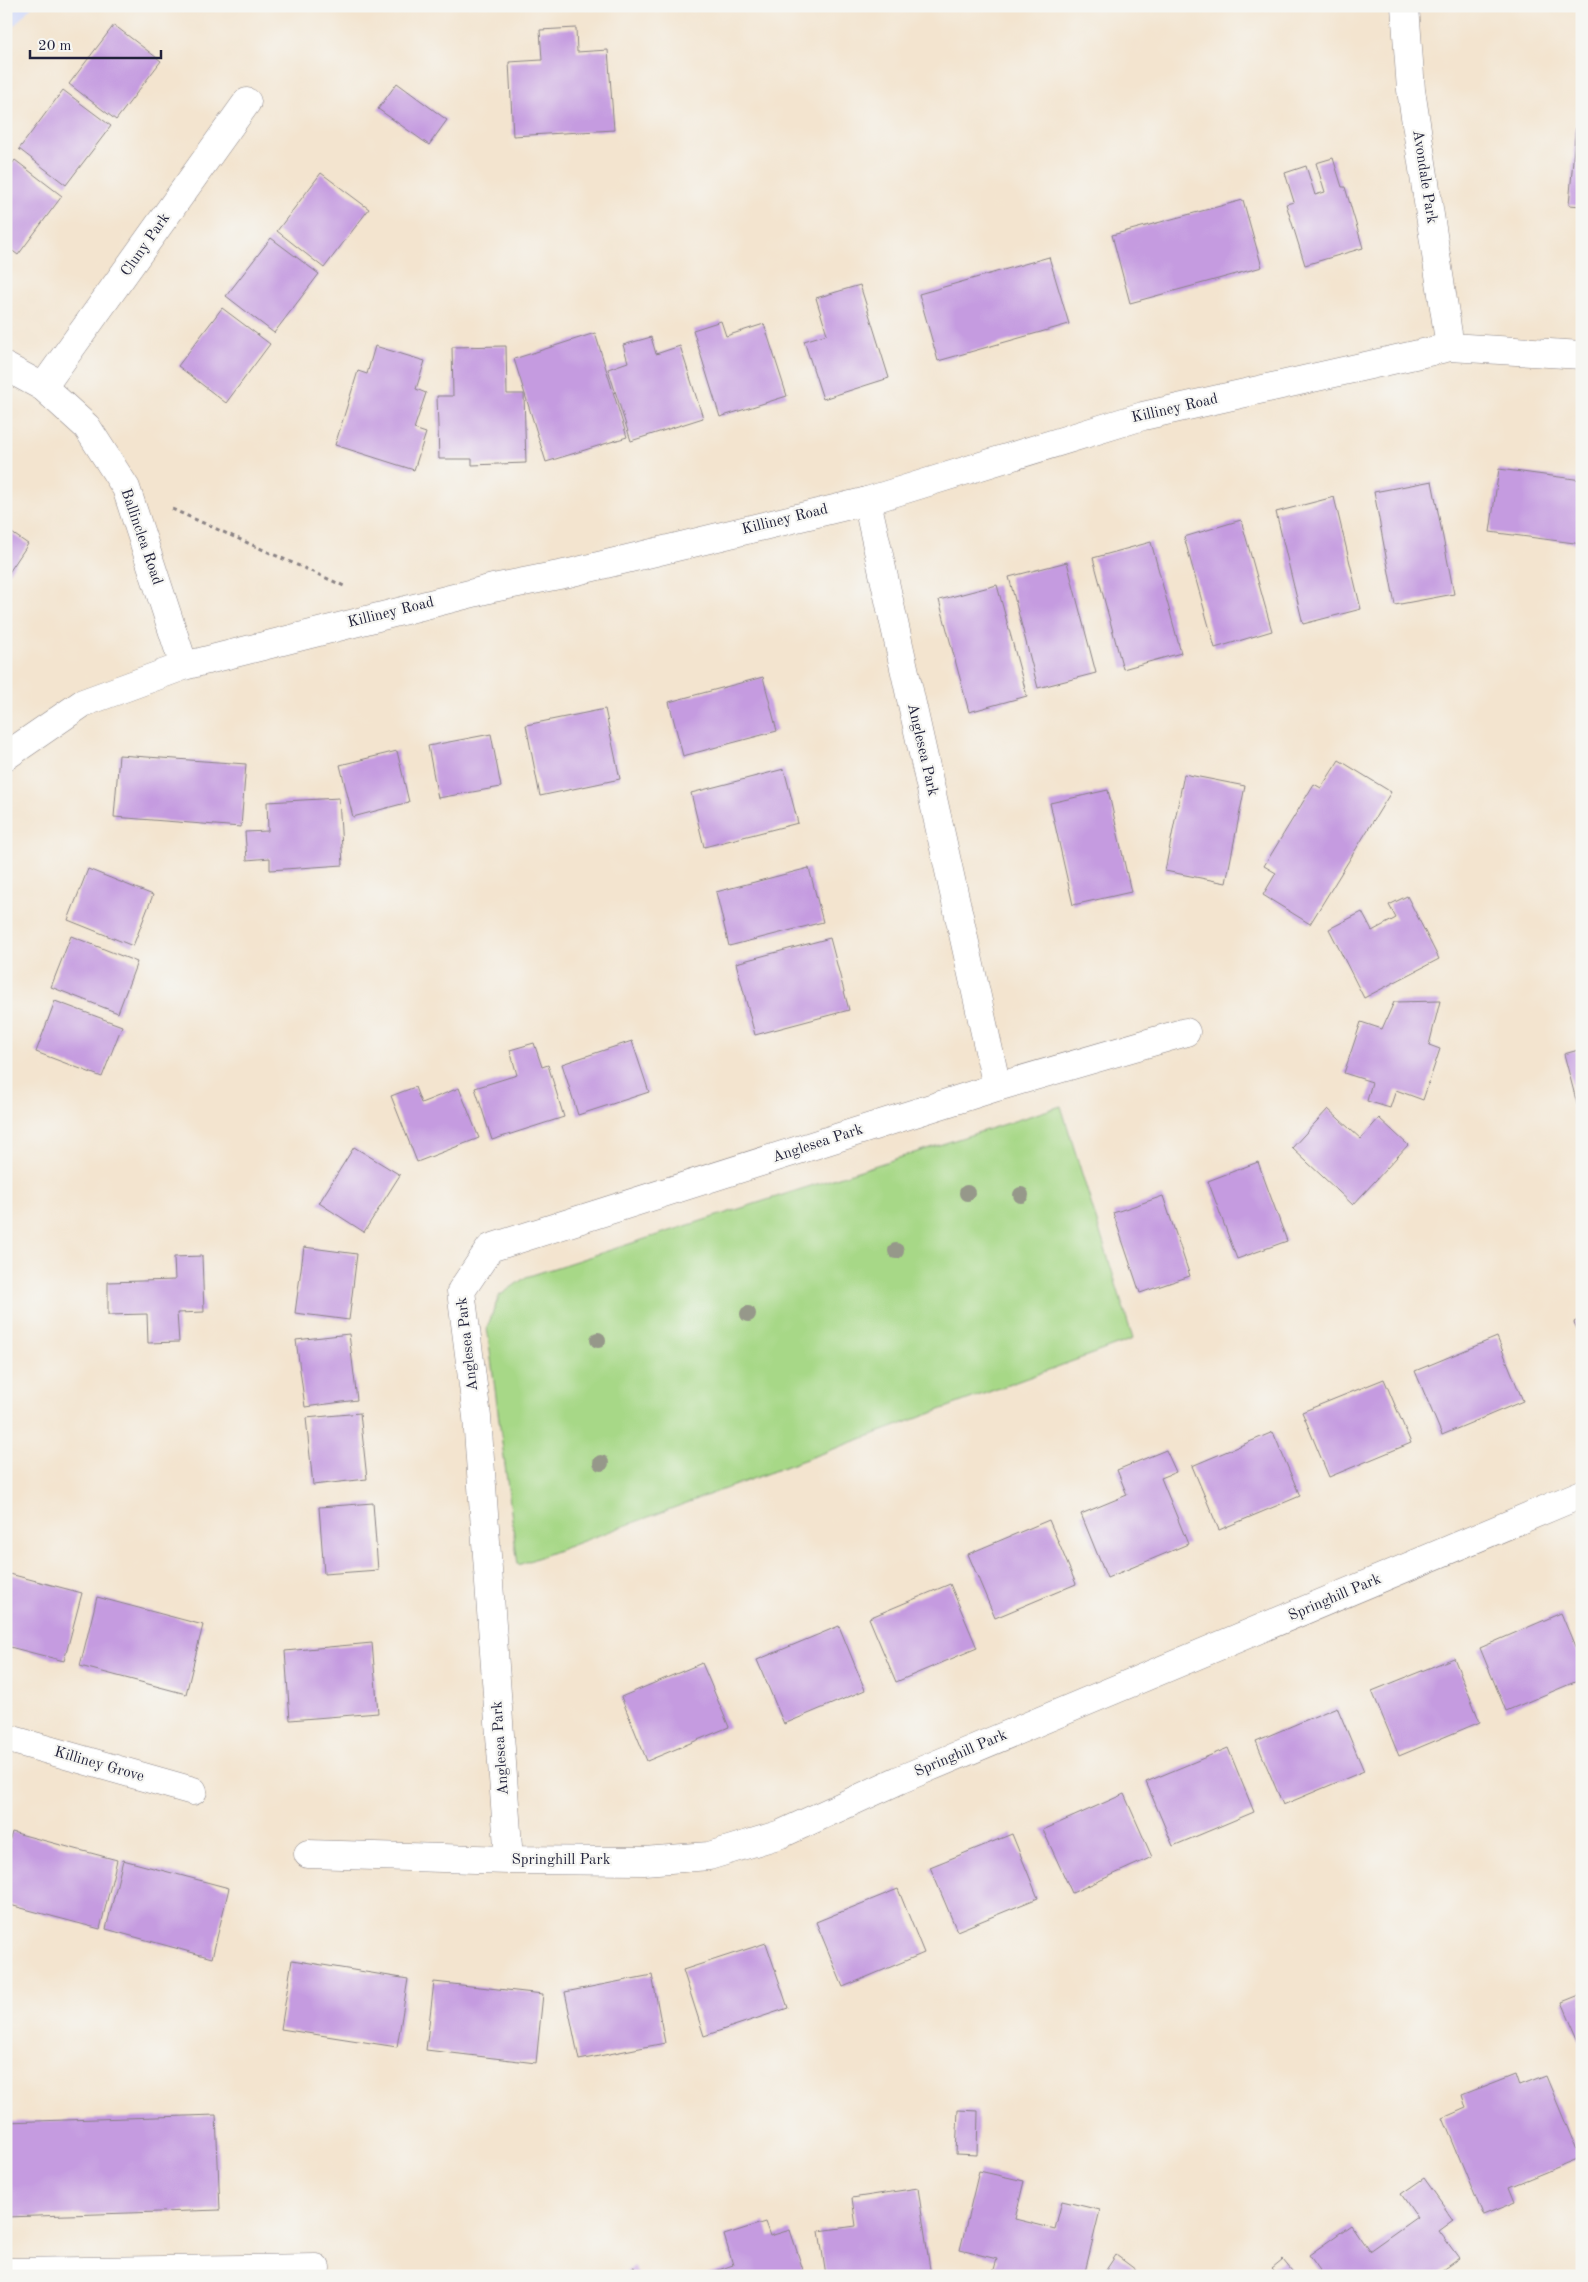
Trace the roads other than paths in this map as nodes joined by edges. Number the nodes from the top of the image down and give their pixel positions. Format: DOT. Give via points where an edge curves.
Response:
graph roads {
  1 [pos="1406,6"];
  2 [pos="247,102"];
  3 [pos="1450,347"];
  4 [pos="1582,356"];
  5 [pos="6,367"];
  6 [pos="43,387"];
  7 [pos="867,501"];
  8 [pos="184,666"];
  9 [pos="6,756"];
  10 [pos="1186,1032"];
  11 [pos="997,1087"];
  12 [pos="1582,1494"];
  13 [pos="6,1738"];
  14 [pos="193,1791"];
  15 [pos="308,1854"];
  16 [pos="509,1860"];
  17 [pos="316,2268"];
  18 [pos="6,2272"];
  1 -- 3 [label="street, Avondale Park" via="1411,90"];
  2 -- 6 [label="street, Cluny Park"];
  3 -- 4 [label="street, Killiney Road"];
  3 -- 7 [label="street, Killiney Road" via="1143,416"];
  5 -- 6 [label="street, Ballinclea Road"];
  6 -- 8 [label="street, Ballinclea Road" via="87,427 126,488"];
  7 -- 8 [label="street, Killiney Road" via="569,573 493,588"];
  7 -- 11 [label="street, Anglesea Park"];
  8 -- 9 [label="street, Killiney Road" via="83,703"];
  10 -- 11 [label="street, Anglesea Park"];
  11 -- 16 [label="street, Anglesea Park" via="490,1248 461,1291 477,1417"];
  12 -- 16 [label="street, Springhill Park" via="908,1776 781,1834 709,1856 644,1861"];
  13 -- 14 [label="street, Killiney Grove"];
  15 -- 16 [label="street, Springhill Park"];
  17 -- 18 [label="street"];
}
